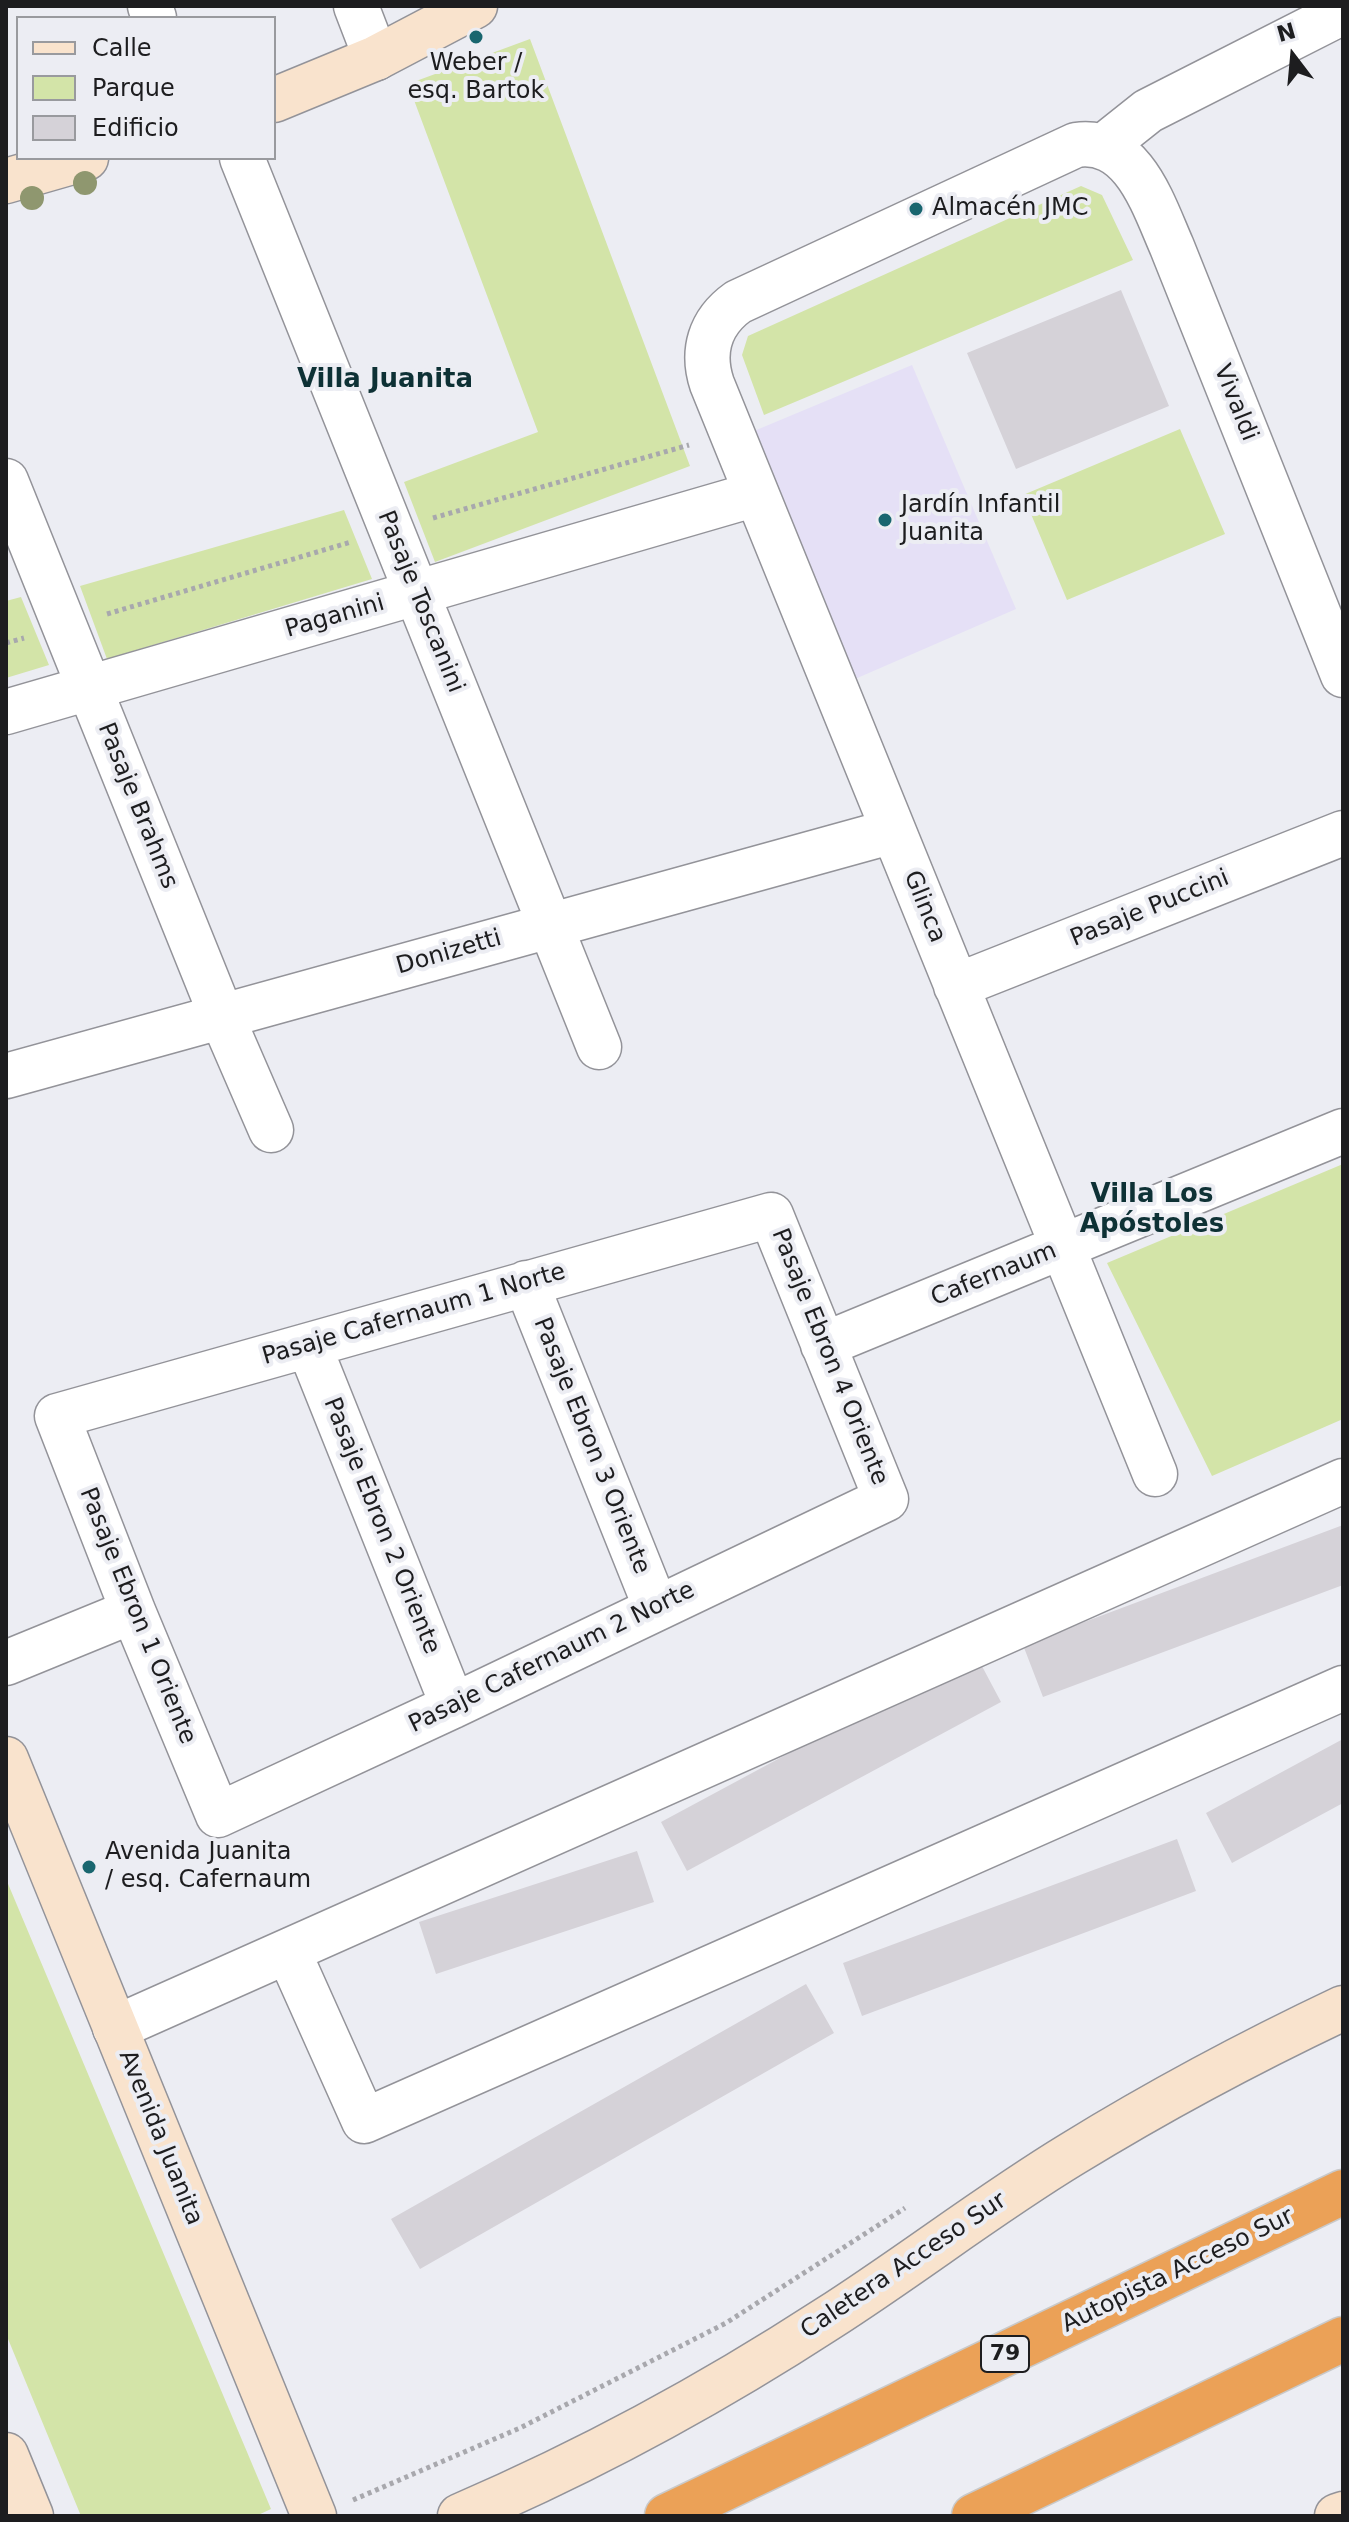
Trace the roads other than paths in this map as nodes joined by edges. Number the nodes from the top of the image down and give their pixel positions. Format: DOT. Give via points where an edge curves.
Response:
graph roads {
  1 [pos="356,6"];
  2 [pos="475,6"];
  3 [pos="1343,12"];
  4 [pos="376,58"];
  5 [pos="276,99"];
  6 [pos="1104,146"];
  7 [pos="79,160"];
  8 [pos="243,160"];
  9 [pos="6,181"];
  10 [pos="6,481"];
  11 [pos="756,494"];
  12 [pos="417,593"];
  13 [pos="1343,675"];
  14 [pos="89,688"];
  15 [pos="6,712"];
  16 [pos="893,831"];
  17 [pos="1343,833"];
  18 [pos="550,924"];
  19 [pos="956,986"];
  20 [pos="222,1017"];
  21 [pos="599,1047"];
  22 [pos="6,1076"];
  23 [pos="271,1130"];
  24 [pos="1343,1131"];
  25 [pos="771,1215"];
  26 [pos="1063,1247"];
  27 [pos="526,1283"];
  28 [pos="823,1345"];
  29 [pos="309,1346"];
  30 [pos="57,1416"];
  31 [pos="1155,1474"];
  32 [pos="1343,1481"];
  33 [pos="886,1499"];
  34 [pos="656,1608"];
  35 [pos="133,1611"];
  36 [pos="6,1663"];
  37 [pos="1343,1688"];
  38 [pos="453,1706"];
  39 [pos="6,1759"];
  40 [pos="218,1815"];
  41 [pos="288,1951"];
  42 [pos="1343,2008"];
  43 [pos="115,2028"];
  44 [pos="1343,2192"];
  45 [pos="1343,2339"];
  46 [pos="6,2455"];
  47 [pos="329,2510"];
  48 [pos="31,2516"];
  49 [pos="460,2516"];
  50 [pos="667,2516"];
  51 [pos="974,2516"];
  1 -- 4 [label="street"];
  2 -- 4 [label="main road"];
  3 -- 6 [label="street" via="1148,111"];
  4 -- 5 [label="main road"];
  6 -- 11 [label="street, Glinca" via="1076,145 726,311 710,338 707,369"];
  6 -- 13 [label="street, Vivaldi" via="1125,160 1154,207"];
  7 -- 9 [label="main road"];
  8 -- 12 [label="street, Pasaje Toscanini"];
  10 -- 14 [label="street, Pasaje Brahms"];
  11 -- 12 [label="street, Paganini"];
  11 -- 16 [label="street, Glinca"];
  12 -- 14 [label="street, Paganini"];
  12 -- 18 [label="street, Pasaje Toscanini"];
  14 -- 15 [label="street, Paganini"];
  14 -- 20 [label="street, Pasaje Brahms"];
  16 -- 18 [label="street, Donizetti"];
  16 -- 19 [label="street, Glinca"];
  17 -- 19 [label="street, Pasaje Puccini"];
  18 -- 20 [label="street, Donizetti"];
  18 -- 21 [label="street, Pasaje Toscanini"];
  19 -- 26 [label="street, Glinca"];
  20 -- 22 [label="street, Donizetti"];
  20 -- 23 [label="street, Pasaje Brahms"];
  24 -- 26 [label="street, Cafernaum"];
  25 -- 27 [label="street, Pasaje Cafernaum 1 Norte"];
  25 -- 28 [label="street, Pasaje Ebron 4 Oriente"];
  26 -- 28 [label="street, Cafernaum"];
  26 -- 31 [label="street, Glinca"];
  27 -- 29 [label="street, Pasaje Cafernaum 1 Norte"];
  27 -- 34 [label="street, Pasaje Ebron 3 Oriente"];
  28 -- 33 [label="street, Pasaje Ebron 4 Oriente"];
  29 -- 30 [label="street, Pasaje Cafernaum 1 Norte"];
  29 -- 38 [label="street, Pasaje Ebron 2 Oriente"];
  30 -- 35 [label="street, Pasaje Ebron 1 Oriente"];
  32 -- 41 [label="street"];
  33 -- 34 [label="street, Pasaje Cafernaum 2 Norte"];
  34 -- 38 [label="street, Pasaje Cafernaum 2 Norte"];
  35 -- 36 [label="street"];
  35 -- 40 [label="street, Pasaje Ebron 1 Oriente"];
  37 -- 41 [label="street" via="364,2121"];
  38 -- 40 [label="street, Pasaje Cafernaum 2 Norte"];
  39 -- 43 [label="main road, Avenida Juanita"];
  41 -- 43 [label="street"];
  42 -- 49 [label="main road, Caletera Acceso Sur" via="1258,2048 1071,2154 740,2374 575,2464"];
  43 -- 47 [label="main road, Avenida Juanita"];
  44 -- 50 [label="highway, Autopista Acceso Sur / 79"];
  45 -- 51 [label="highway"];
  46 -- 48 [label="main road"];
}
